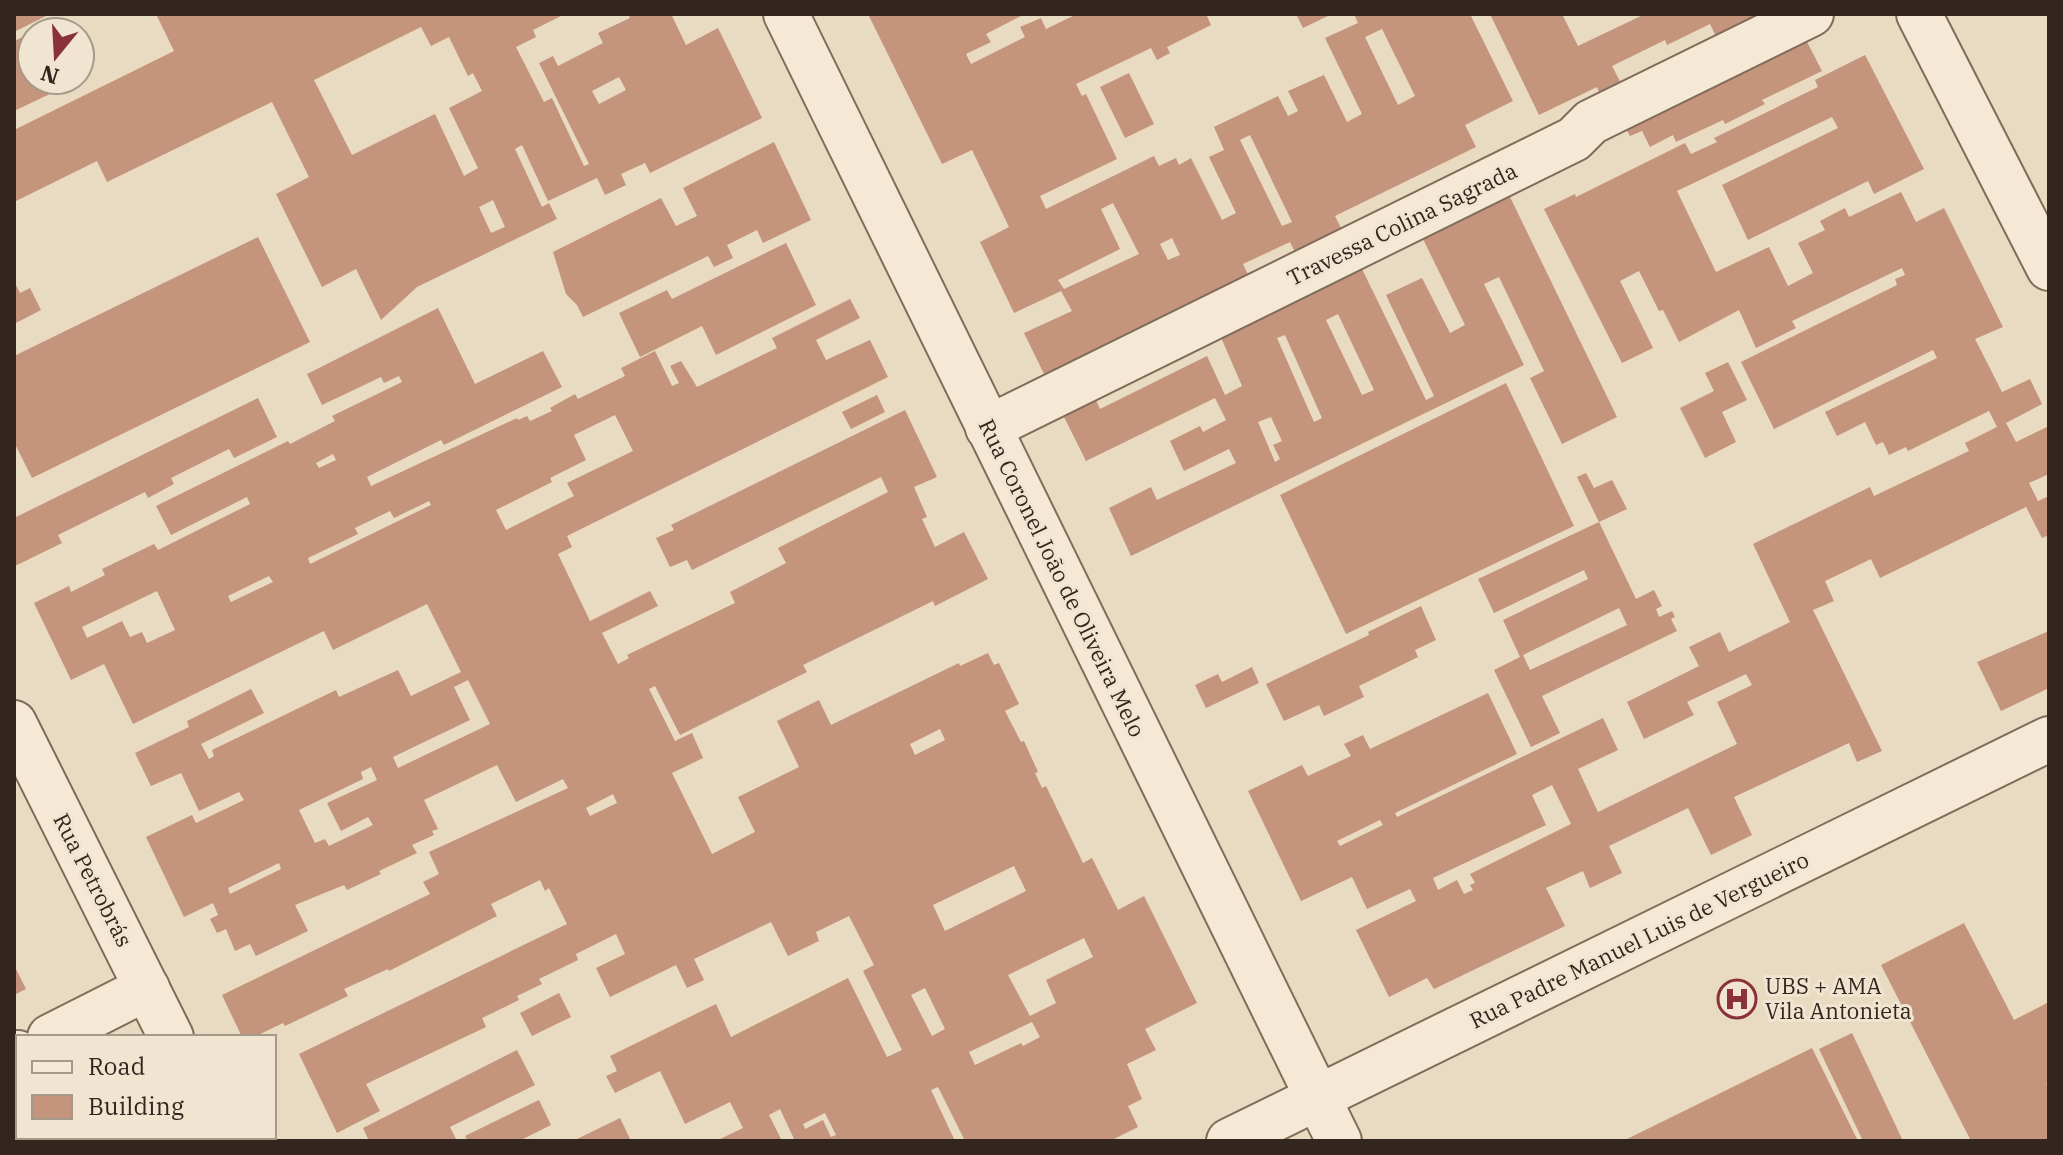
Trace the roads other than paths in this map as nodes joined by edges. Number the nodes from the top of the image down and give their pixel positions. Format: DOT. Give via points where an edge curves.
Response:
graph roads {
  1 [pos="786,14"];
  2 [pos="1811,14"];
  3 [pos="1919,14"];
  4 [pos="2049,268"];
  5 [pos="988,428"];
  6 [pos="14,723"];
  7 [pos="2049,739"];
  8 [pos="147,988"];
  9 [pos="54,1035"];
  10 [pos="170,1035"];
  11 [pos="1317,1098"];
  12 [pos="1229,1141"];
  13 [pos="1339,1141"];
  1 -- 5 [label="street, Rua Coronel João de Oliveira Melo"];
  2 -- 5 [label="street, Travessa Colina Sagrada" via="1591,122 1574,139"];
  3 -- 4 [label="street"];
  5 -- 11 [label="street, Rua Coronel João de Oliveira Melo"];
  6 -- 8 [label="street, Rua Petrobrás"];
  7 -- 11 [label="street, Rua Padre Manuel Luis de Vergueiro"];
  8 -- 9 [label="street"];
  8 -- 10 [label="street, Rua Petrobrás"];
  11 -- 12 [label="street, Rua Padre Manuel Luis de Vergueiro"];
  11 -- 13 [label="street, Rua Coronel João de Oliveira Melo"];
}
